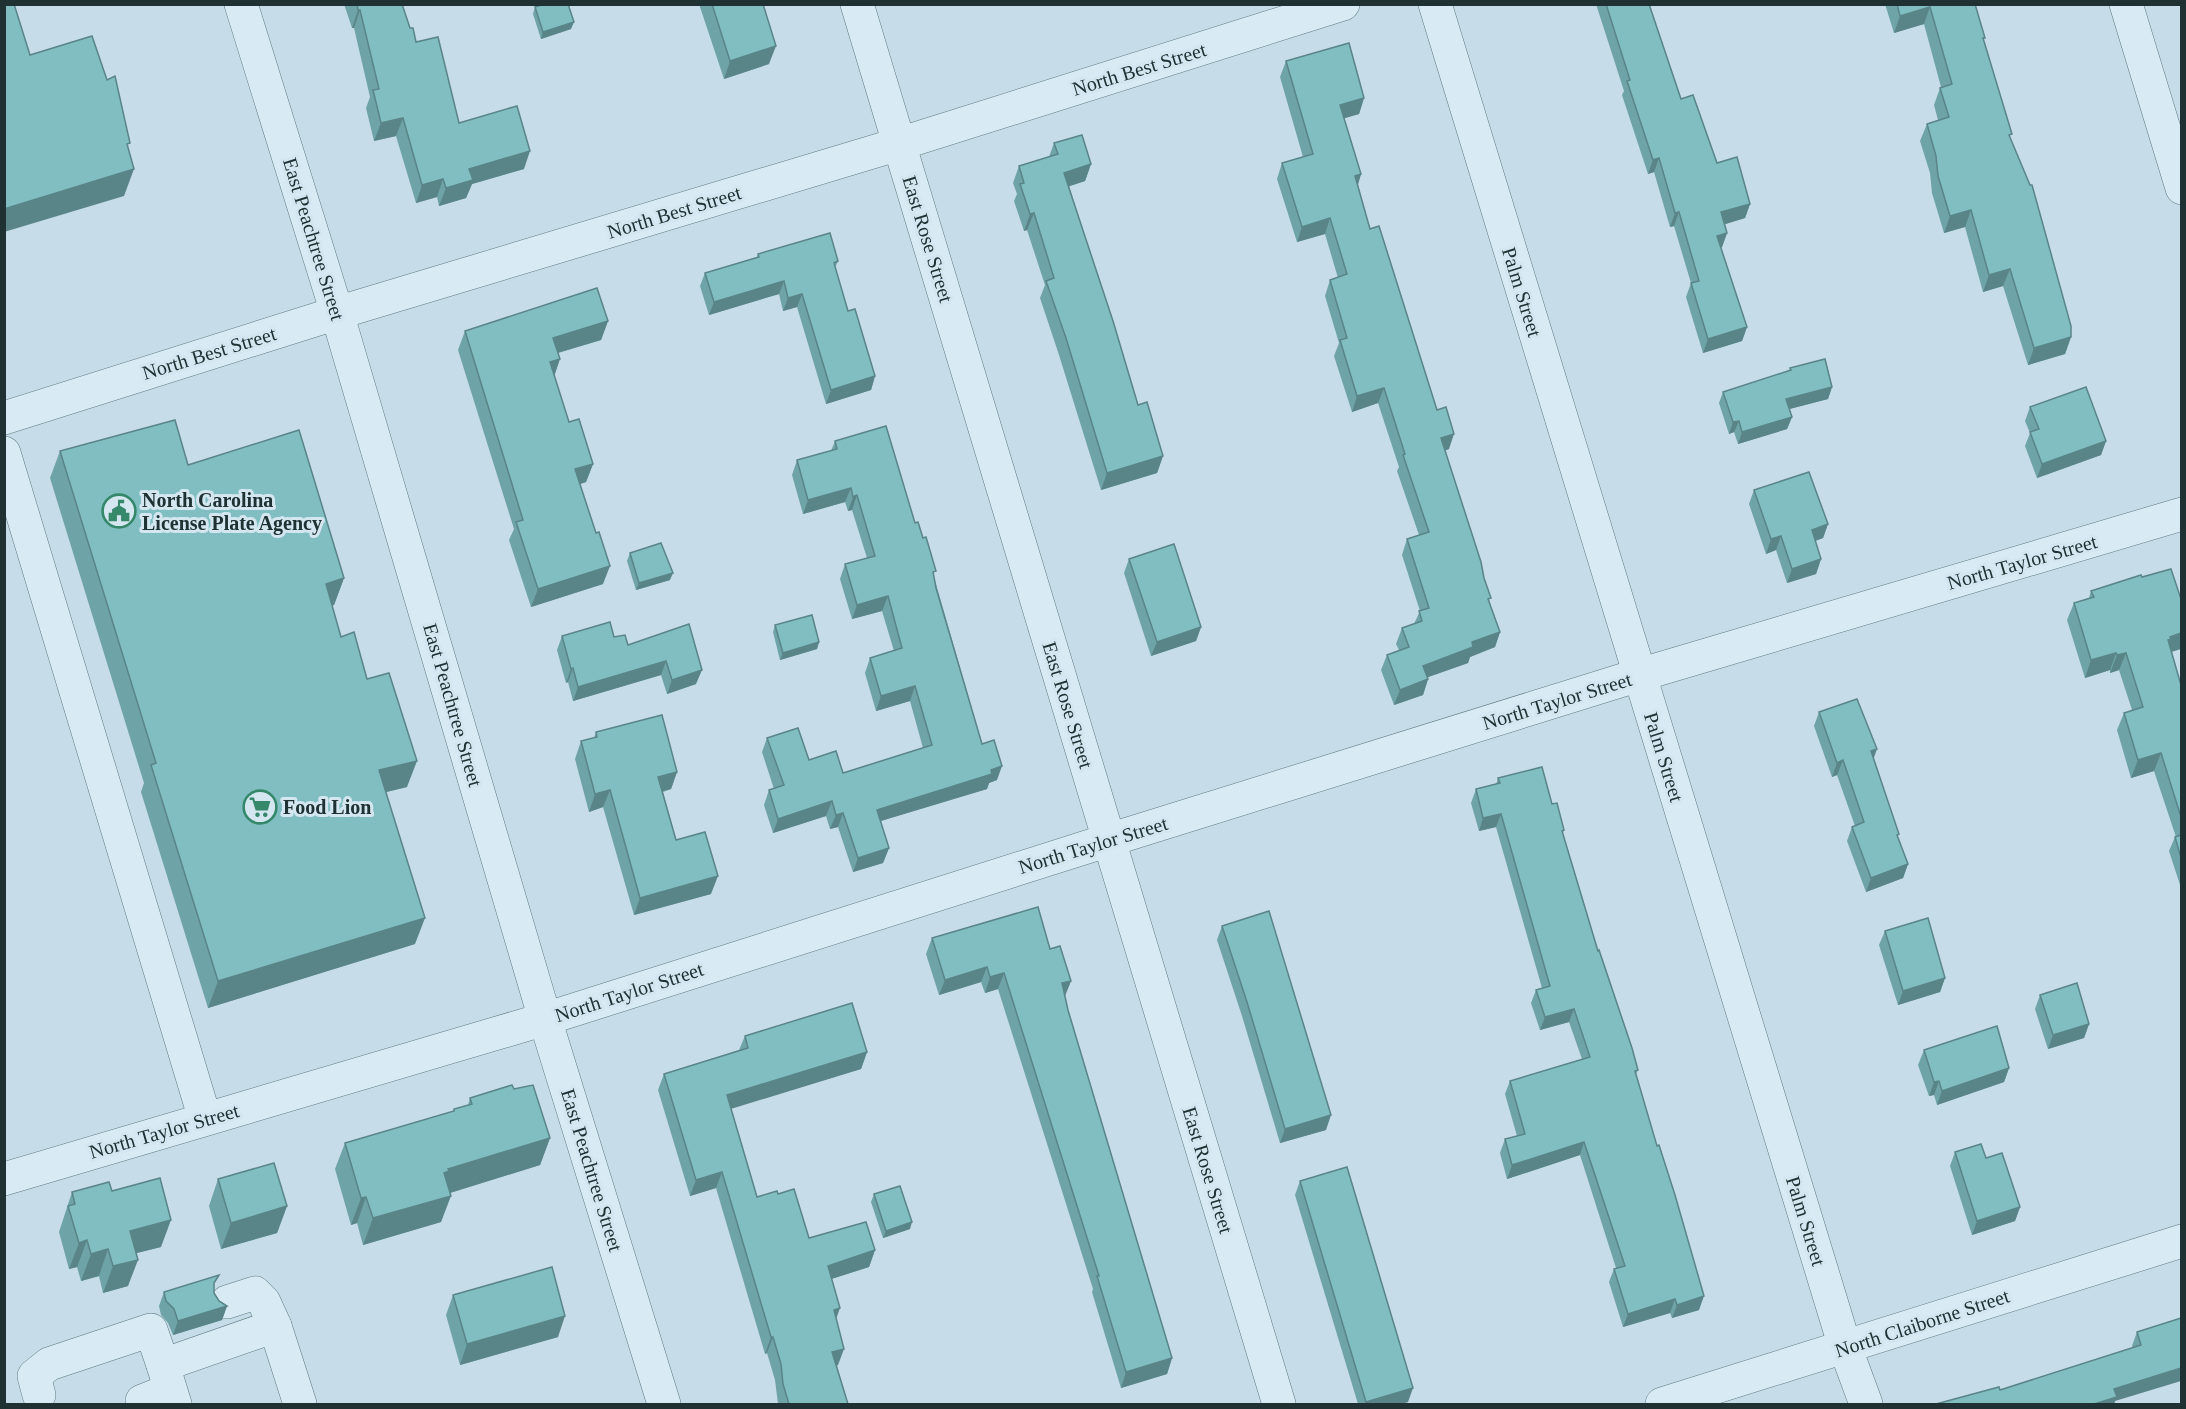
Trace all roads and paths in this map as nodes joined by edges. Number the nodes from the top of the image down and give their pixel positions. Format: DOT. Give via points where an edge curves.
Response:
graph roads {
  1 [pos="241,4"];
  2 [pos="857,4"];
  3 [pos="1343,4"];
  4 [pos="1435,4"];
  5 [pos="2126,4"];
  6 [pos="899,144"];
  7 [pos="2181,188"];
  8 [pos="338,313"];
  9 [pos="4,418"];
  10 [pos="4,453"];
  11 [pos="2181,514"];
  12 [pos="1639,675"];
  13 [pos="1109,840"];
  14 [pos="545,1019"];
  15 [pos="205,1119"];
  16 [pos="4,1179"];
  17 [pos="2181,1241"];
  18 [pos="227,1302"];
  19 [pos="275,1326"];
  20 [pos="1845,1347"];
  21 [pos="163,1390"];
  22 [pos="32,1401"];
  23 [pos="300,1404"];
  24 [pos="664,1404"];
  25 [pos="1279,1404"];
  26 [pos="1662,1404"];
  27 [pos="1866,1404"];
  1 -- 8 [label="street, East Peachtree Street"];
  2 -- 6 [label="street, East Rose Street"];
  3 -- 6 [label="street, North Best Street"];
  4 -- 12 [label="street, Palm Street"];
  5 -- 7 [label="street"];
  6 -- 8 [label="street, North Best Street"];
  6 -- 13 [label="street, East Rose Street"];
  8 -- 9 [label="street, North Best Street"];
  8 -- 14 [label="street, East Peachtree Street"];
  10 -- 15 [label="street"];
  11 -- 12 [label="street, North Taylor Street"];
  12 -- 13 [label="street, North Taylor Street"];
  12 -- 20 [label="street, Palm Street"];
  13 -- 14 [label="street, North Taylor Street"];
  13 -- 25 [label="street, East Rose Street"];
  14 -- 15 [label="street, North Taylor Street"];
  14 -- 24 [label="street, East Peachtree Street"];
  15 -- 16 [label="street, North Taylor Street"];
  17 -- 20 [label="street, North Claiborne Street"];
  18 -- 19 [label="street" via="255,1293 264,1302"];
  19 -- 21 [label="street"];
  19 -- 23 [label="street"];
  20 -- 26 [label="street, North Claiborne Street"];
  20 -- 27 [label="street, Palm Street"];
  21 -- 22 [label="street" via="158,1327 49,1364 34,1376"];
}
